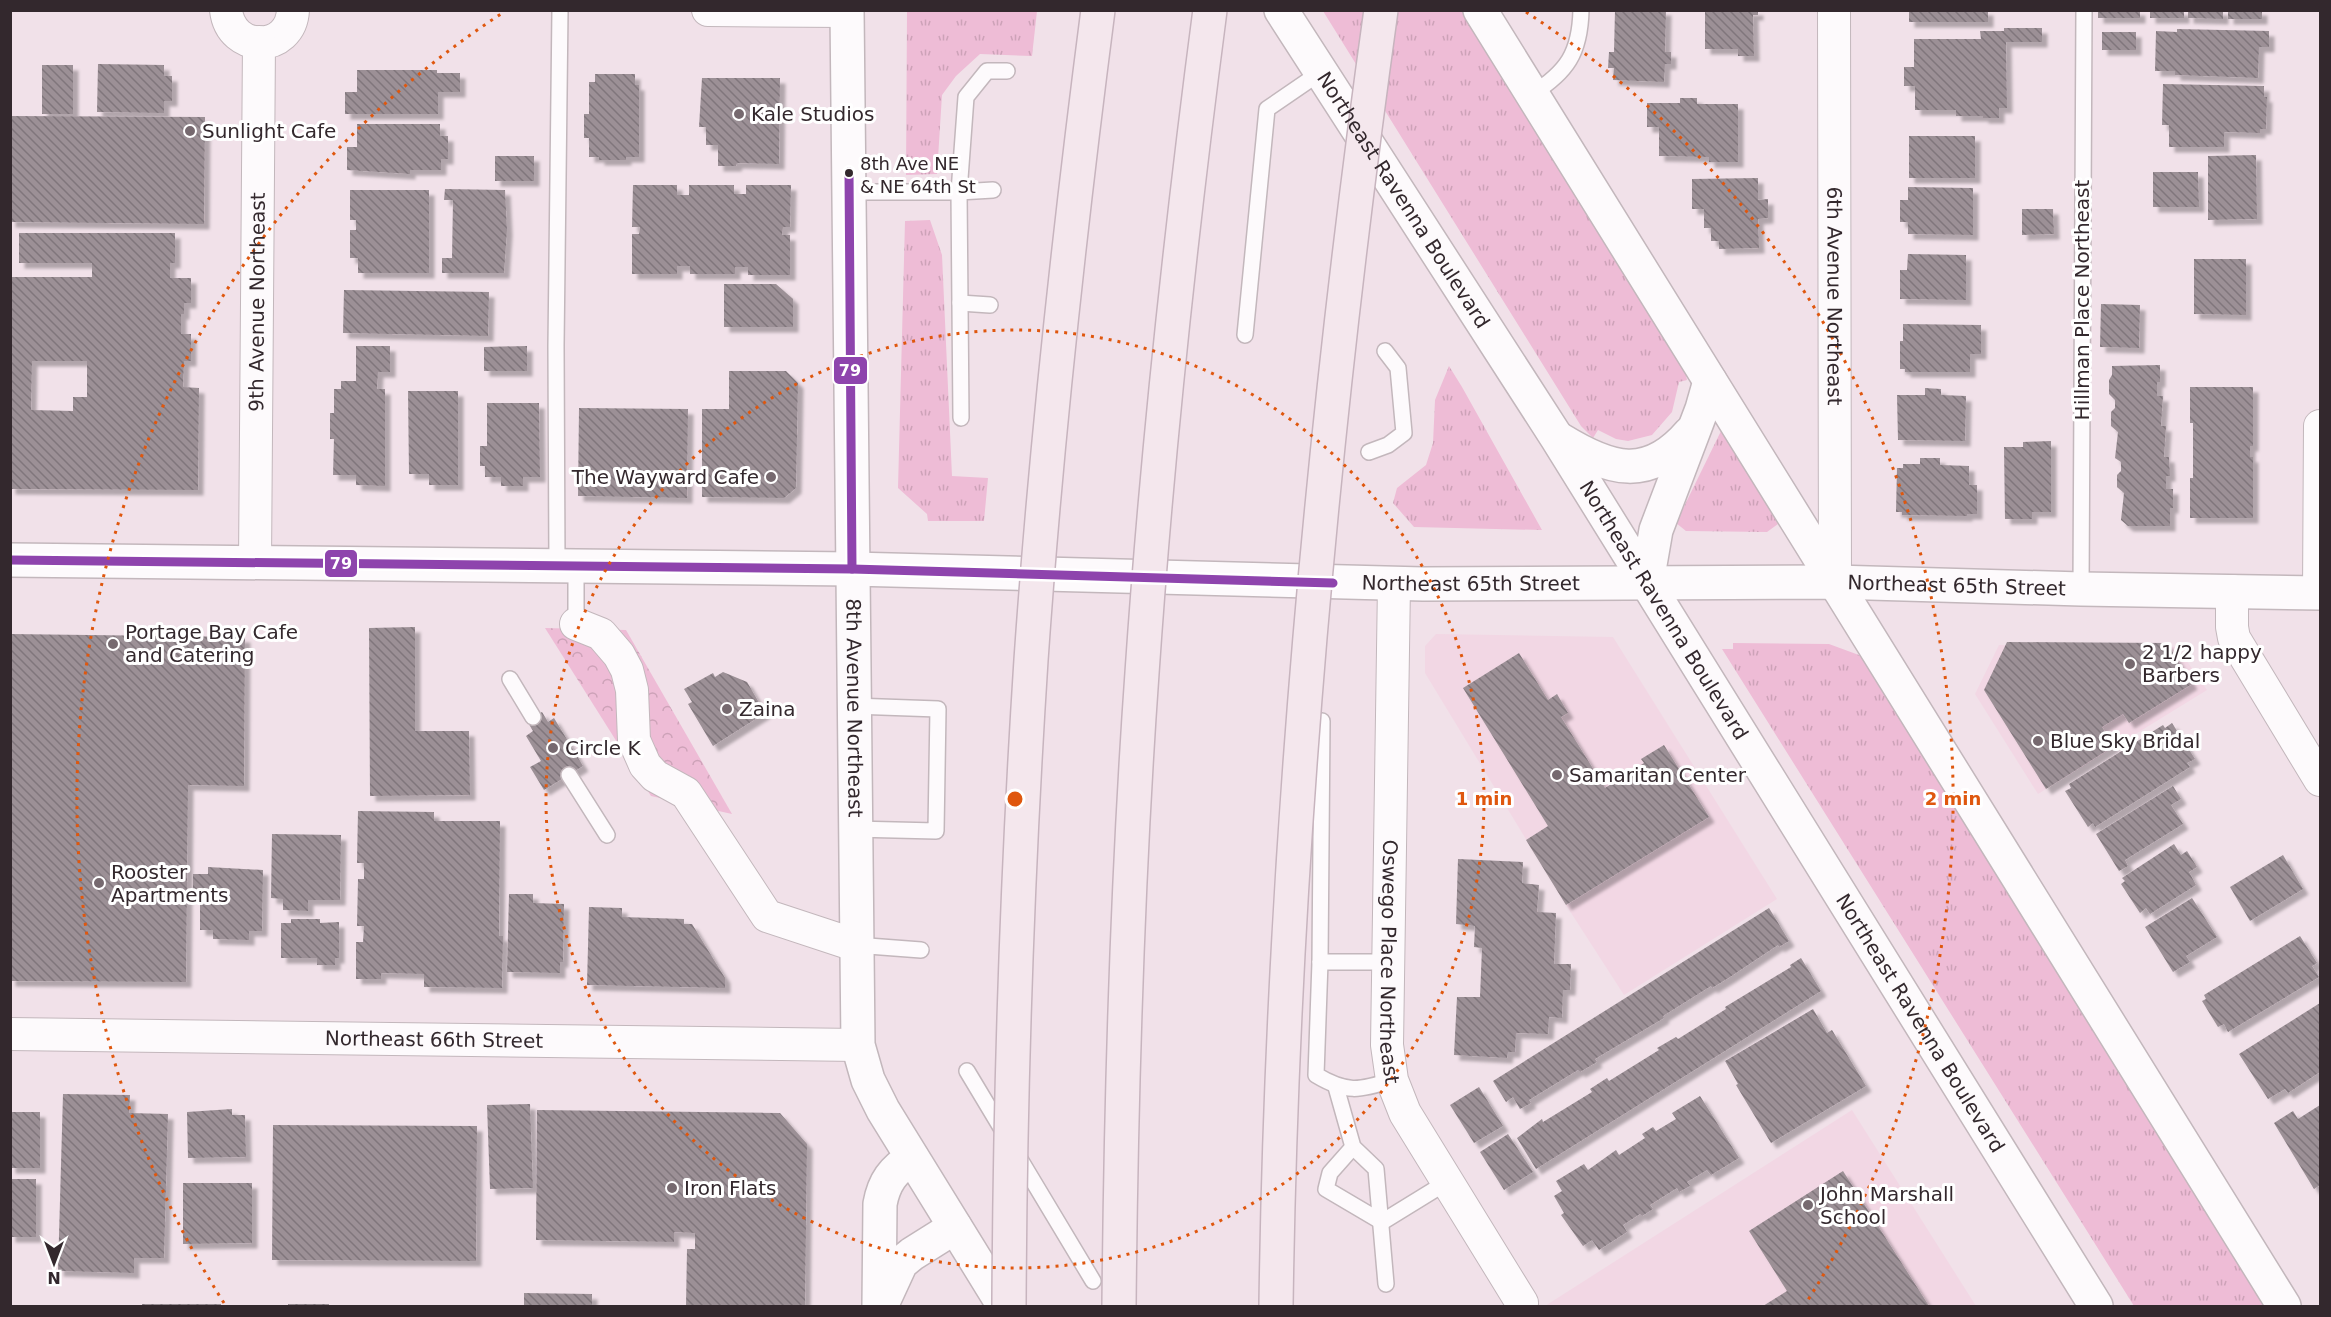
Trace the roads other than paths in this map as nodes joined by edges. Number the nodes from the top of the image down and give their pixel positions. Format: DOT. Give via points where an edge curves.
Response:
graph roads {
  1 [pos="226,10"];
  2 [pos="293,10"];
  3 [pos="560,10"];
  4 [pos="708,10"];
  5 [pos="1098,10"];
  6 [pos="1210,10"];
  7 [pos="1281,10"];
  8 [pos="1381,10"];
  9 [pos="1480,10"];
  10 [pos="1581,10"];
  11 [pos="1834,10"];
  12 [pos="2084,10"];
  13 [pos="847,11"];
  14 [pos="259,42"];
  15 [pos="1007,70"];
  16 [pos="1321,72"];
  17 [pos="1532,94"];
  18 [pos="993,190"];
  19 [pos="849,192"];
  20 [pos="959,192"];
  21 [pos="960,303"];
  22 [pos="990,304"];
  23 [pos="1245,335"];
  24 [pos="1385,351"];
  25 [pos="1710,381"];
  26 [pos="961,418"];
  27 [pos="2320,426"];
  28 [pos="1693,430"];
  29 [pos="1557,438"];
  30 [pos="1369,452"];
  31 [pos="10,560"];
  32 [pos="255,563"];
  33 [pos="567,566"];
  34 [pos="852,569"];
  35 [pos="1647,582"];
  36 [pos="1835,582"];
  37 [pos="1394,584"];
  38 [pos="2081,589"];
  39 [pos="2232,591"];
  40 [pos="2320,593"];
  41 [pos="576,624"];
  42 [pos="510,679"];
  43 [pos="853,706"];
  44 [pos="533,717"];
  45 [pos="1322,721"];
  46 [pos="569,774"];
  47 [pos="2320,780"];
  48 [pos="854,829"];
  49 [pos="607,835"];
  50 [pos="855,945"];
  51 [pos="921,950"];
  52 [pos="1320,962"];
  53 [pos="1388,962"];
  54 [pos="10,1034"];
  55 [pos="858,1045"];
  56 [pos="967,1071"];
  57 [pos="1392,1080"];
  58 [pos="1336,1087"];
  59 [pos="1353,1147"];
  60 [pos="912,1158"];
  61 [pos="1447,1182"];
  62 [pos="1382,1222"];
  63 [pos="955,1227"];
  64 [pos="1093,1281"];
  65 [pos="1386,1284"];
  66 [pos="1522,1303"];
  67 [pos="880,1306"];
  68 [pos="1006,1306"];
  69 [pos="1119,1306"];
  70 [pos="1276,1306"];
  71 [pos="2096,1306"];
  72 [pos="2284,1306"];
  1 -- 14 [label="street" via="235,32 243,39"];
  2 -- 14 [label="street" via="283,34"];
  3 -- 33 [label="lane" via="556,346"];
  4 -- 13 [label="street"];
  5 -- 68 [label="highway, bridge" via="1052,408 1031,658 1017,910"];
  6 -- 69 [label="highway, bridge" via="1171,337 1143,662 1125,1011"];
  7 -- 16 [label="main road, Northeast Ravenna Boulevard"];
  8 -- 70 [label="highway, bridge" via="1340,329 1305,695 1284,1049"];
  9 -- 17 [label="main road"];
  10 -- 17 [label="lane" via="1575,52 1565,69"];
  11 -- 36 [label="street, 6th Avenue Northeast"];
  12 -- 38 [label="lane, Hillman Place Northeast"];
  13 -- 19 [label="main road, 8th Avenue Northeast"];
  14 -- 32 [label="street, 9th Avenue Northeast"];
  15 -- 20 [label="lane" via="987,70 966,97"];
  16 -- 23 [label="lane" via="1267,109"];
  16 -- 29 [label="main road, Northeast Ravenna Boulevard"];
  17 -- 25 [label="main road"];
  18 -- 20 [label="lane"];
  19 -- 20 [label="lane"];
  19 -- 34 [label="main road, 8th Avenue Northeast"];
  20 -- 21 [label="lane"];
  21 -- 22 [label="lane"];
  21 -- 26 [label="lane"];
  24 -- 30 [label="lane" via="1398,368 1404,433"];
  25 -- 28 [label="main road"];
  25 -- 36 [label="main road"];
  27 -- 40 [label="street"];
  28 -- 29 [label="main road" via="1677,449 1655,462 1630,467 1605,464"];
  28 -- 35 [label="main road" via="1656,530"];
  29 -- 35 [label="main road, Northeast Ravenna Boulevard"];
  31 -- 32 [label="main road, Northeast 65th Street"];
  32 -- 33 [label="main road, Northeast 65th Street"];
  33 -- 34 [label="main road, Northeast 65th Street"];
  33 -- 41 [label="lane"];
  34 -- 37 [label="main road, Northeast 65th Street"];
  34 -- 43 [label="main road, 8th Avenue Northeast"];
  35 -- 36 [label="main road, Northeast 65th Street"];
  35 -- 37 [label="main road, Northeast 65th Street"];
  35 -- 71 [label="main road, Northeast Ravenna Boulevard"];
  36 -- 38 [label="main road, Northeast 65th Street"];
  36 -- 72 [label="main road"];
  37 -- 53 [label="street, Oswego Place Northeast"];
  38 -- 39 [label="main road, Northeast 65th Street"];
  39 -- 40 [label="main road, Northeast 65th Street"];
  39 -- 47 [label="street" via="2234,638"];
  41 -- 50 [label="street" via="601,634 619,655 630,677 633,729 645,765 655,776 686,793 767,916"];
  42 -- 44 [label="lane"];
  43 -- 48 [label="main road, 8th Avenue Northeast"];
  43 -- 48 [label="lane" via="938,709 936,831"];
  45 -- 52 [label="lane"];
  46 -- 49 [label="lane"];
  48 -- 50 [label="main road, 8th Avenue Northeast"];
  50 -- 51 [label="lane"];
  50 -- 55 [label="main road, 8th Avenue Northeast"];
  52 -- 53 [label="lane"];
  52 -- 58 [label="lane" via="1316,1075"];
  53 -- 57 [label="street, Oswego Place Northeast" via="1387,1045"];
  54 -- 55 [label="street, Northeast 66th Street"];
  55 -- 60 [label="main road, 8th Avenue Northeast" via="868,1080"];
  56 -- 64 [label="lane"];
  57 -- 58 [label="lane" via="1366,1089"];
  57 -- 61 [label="street, Oswego Place Northeast" via="1405,1113"];
  58 -- 59 [label="lane"];
  59 -- 62 [label="lane" via="1376,1169"];
  59 -- 62 [label="lane" via="1330,1173 1326,1189"];
  60 -- 63 [label="main road, 8th Avenue Northeast"];
  60 -- 67 [label="main road" via="899,1166 883,1190"];
  61 -- 62 [label="lane"];
  61 -- 66 [label="street, Oswego Place Northeast"];
  62 -- 65 [label="lane"];
  63 -- 67 [label="main road" via="901,1263"];
  63 -- 68 [label="main road, 8th Avenue Northeast"];
}
